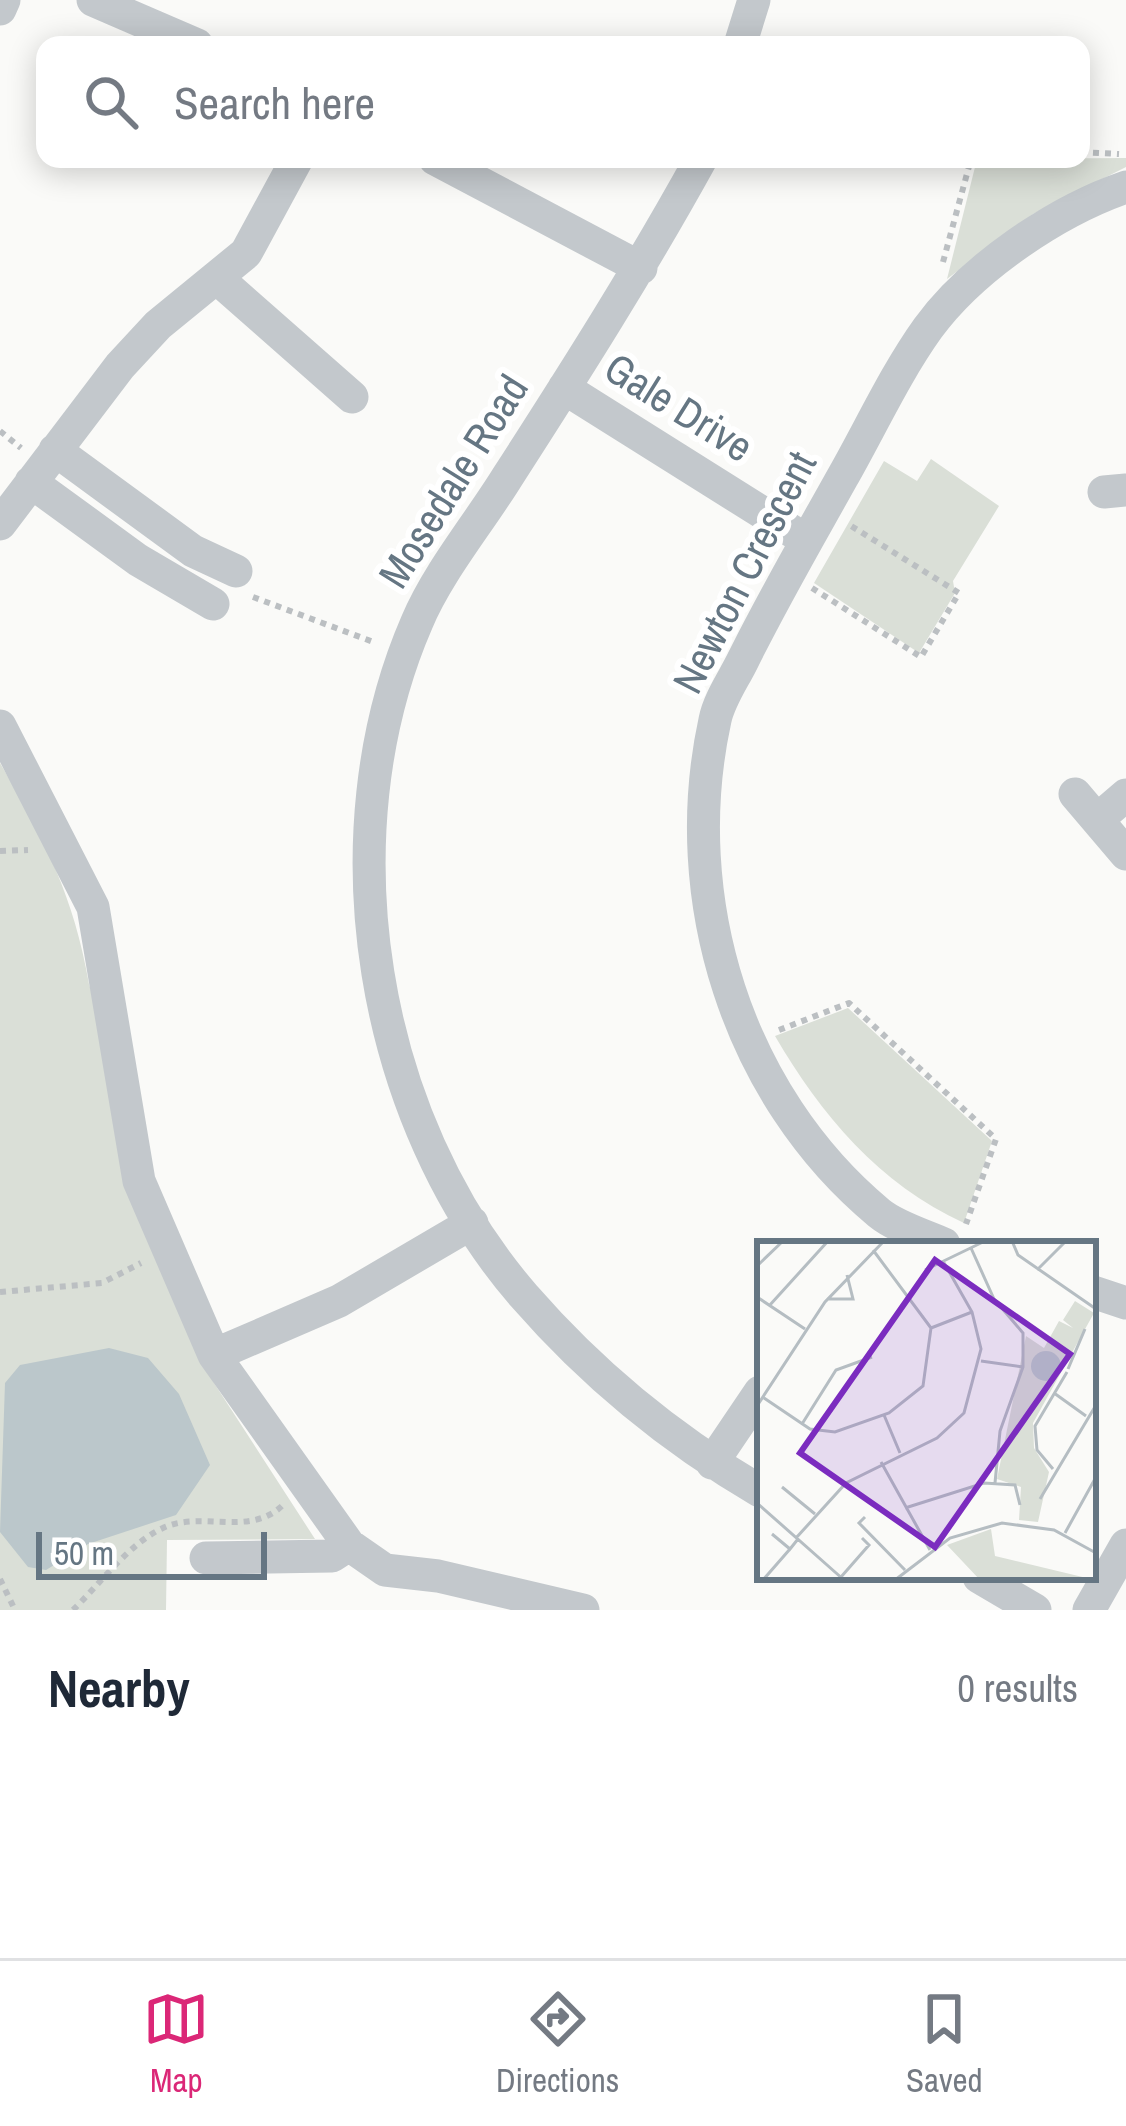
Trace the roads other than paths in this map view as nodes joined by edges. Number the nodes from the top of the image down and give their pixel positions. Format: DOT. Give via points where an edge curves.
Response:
graph roads {
  1 [pos="4,0"];
  2 [pos="92,0"];
  3 [pos="754,0"];
  4 [pos="0,9"];
  5 [pos="176,36"];
  6 [pos="743,36"];
  7 [pos="292,168"];
  8 [pos="452,168"];
  9 [pos="696,168"];
  10 [pos="1126,187"];
  11 [pos="641,268"];
  12 [pos="218,279"];
  13 [pos="564,388"];
  14 [pos="352,397"];
  15 [pos="56,450"];
  16 [pos="32,482"];
  17 [pos="0,524"];
  18 [pos="806,540"];
  19 [pos="236,571"];
  20 [pos="213,604"];
  21 [pos="0,726"];
  22 [pos="1075,794"];
  23 [pos="1126,795"];
  24 [pos="1098,819"];
  25 [pos="1126,854"];
  26 [pos="881,1215"];
  27 [pos="472,1223"];
  28 [pos="864,1241"];
  29 [pos="937,1241"];
  30 [pos="1096,1293"];
  31 [pos="1126,1303"];
  32 [pos="214,1355"];
  33 [pos="757,1397"];
  34 [pos="712,1462"];
  35 [pos="757,1489"];
  36 [pos="349,1545"];
  37 [pos="1126,1545"];
  38 [pos="206,1558"];
  39 [pos="984,1580"];
  40 [pos="583,1610"];
  41 [pos="1035,1610"];
  42 [pos="1089,1610"];
  1 -- 4 [label="street"];
  2 -- 5 [label="street"];
  3 -- 6 [label="street"];
  7 -- 12 [label="street" via="246,253"];
  8 -- 11 [label="street"];
  9 -- 11 [label="street, Mosedale Road"];
  10 -- 18 [label="street, Newton Crescent" via="1008,252 944,309"];
  11 -- 13 [label="street, Mosedale Road"];
  12 -- 14 [label="street"];
  12 -- 15 [label="street" via="132,352"];
  13 -- 18 [label="street, Gale Drive"];
  13 -- 27 [label="street, Mosedale Road" via="417,621 377,756 365,868 387,1033"];
  15 -- 16 [label="street"];
  15 -- 19 [label="street" via="193,551"];
  16 -- 17 [label="street"];
  16 -- 20 [label="street"];
  18 -- 26 [label="street, Newton Crescent" via="716,716 700,855 712,937 784,1108"];
  21 -- 32 [label="street" via="93,908 139,1180"];
  22 -- 24 [label="street"];
  23 -- 24 [label="street"];
  24 -- 25 [label="street"];
  26 -- 28 [label="street"];
  26 -- 29 [label="street, Newton Crescent"];
  27 -- 32 [label="street" via="340,1301"];
  27 -- 34 [label="street, Mosedale Road" via="521,1293 600,1376"];
  30 -- 31 [label="street"];
  32 -- 36 [label="street"];
  33 -- 34 [label="street"];
  34 -- 35 [label="street, Mosedale Road"];
  36 -- 38 [label="street" via="332,1556"];
  36 -- 40 [label="street" via="385,1570"];
  37 -- 42 [label="street"];
  39 -- 41 [label="street"];
}
